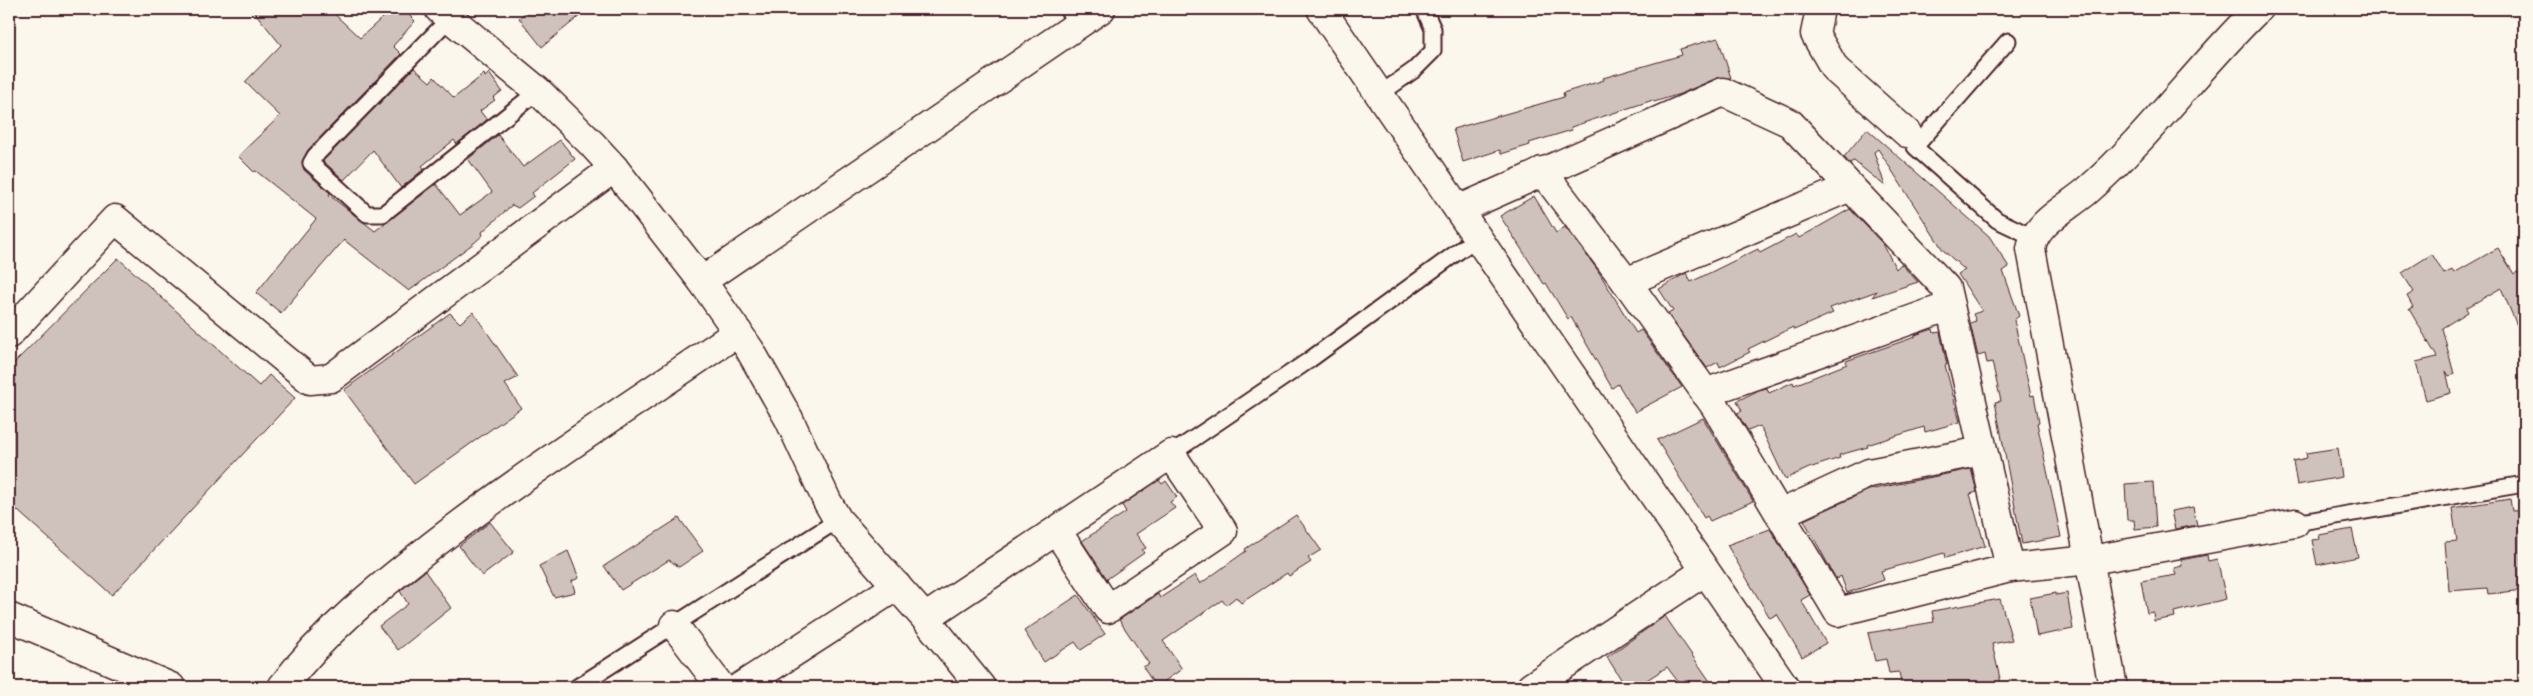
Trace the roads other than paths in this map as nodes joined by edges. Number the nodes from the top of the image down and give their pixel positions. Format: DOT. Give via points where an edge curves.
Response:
graph roads {
  1 [pos="1101,9"];
  2 [pos="1321,9"];
  3 [pos="1424,9"];
  4 [pos="1820,9"];
  5 [pos="2258,9"];
  6 [pos="444,13"];
  7 [pos="1073,17"];
  8 [pos="2008,41"];
  9 [pos="538,91"];
  10 [pos="1380,94"];
  11 [pos="1908,133"];
  12 [pos="614,168"];
  13 [pos="1542,171"];
  14 [pos="1850,187"];
  15 [pos="1460,209"];
  16 [pos="1478,237"];
  17 [pos="2033,237"];
  18 [pos="702,281"];
  19 [pos="1626,282"];
  20 [pos="1950,306"];
  21 [pos="738,332"];
  22 [pos="9,334"];
  23 [pos="1706,393"];
  24 [pos="1982,451"];
  25 [pos="1171,454"];
  26 [pos="2524,484"];
  27 [pos="1780,514"];
  28 [pos="838,520"];
  29 [pos="2295,523"];
  30 [pos="1057,531"];
  31 [pos="2091,560"];
  32 [pos="2010,568"];
  33 [pos="1705,571"];
  34 [pos="897,586"];
  35 [pos="9,617"];
  36 [pos="925,618"];
  37 [pos="674,625"];
  38 [pos="974,684"];
  39 [pos="171,687"];
  40 [pos="282,687"];
  41 [pos="577,687"];
  42 [pos="722,687"];
  43 [pos="740,687"];
  44 [pos="1531,687"];
  45 [pos="1785,687"];
  46 [pos="2113,687"];
  1 -- 7 [label="main road"];
  2 -- 10 [label="main road"];
  3 -- 10 [label="lane" via="1433,29 1432,51 1414,70"];
  4 -- 11 [label="main road" via="1815,34 1835,68"];
  5 -- 17 [label="main road" via="2131,150"];
  6 -- 9 [label="main road"];
  6 -- 9 [label="lane" via="311,163 367,214 383,214"];
  7 -- 18 [label="main road"];
  8 -- 17 [label="lane" via="1915,147 1996,220"];
  9 -- 12 [label="main road"];
  10 -- 15 [label="main road"];
  12 -- 18 [label="main road"];
  12 -- 22 [label="main road" via="331,378 310,380 115,219"];
  13 -- 14 [label="main road" via="1723,92 1790,123"];
  13 -- 15 [label="main road"];
  13 -- 19 [label="main road"];
  14 -- 19 [label="main road"];
  14 -- 20 [label="main road" via="1946,288"];
  15 -- 16 [label="main road"];
  16 -- 25 [label="lane" via="1308,361"];
  16 -- 33 [label="main road"];
  17 -- 31 [label="main road" via="2031,249"];
  18 -- 21 [label="main road"];
  19 -- 23 [label="main road"];
  20 -- 23 [label="main road"];
  20 -- 24 [label="main road"];
  21 -- 28 [label="main road" via="790,419"];
  21 -- 40 [label="main road" via="452,530 337,624"];
  23 -- 27 [label="main road"];
  24 -- 27 [label="main road" via="1869,472"];
  24 -- 32 [label="main road"];
  25 -- 30 [label="main road"];
  25 -- 30 [label="main road" via="1223,531 1108,609"];
  26 -- 29 [label="lane"];
  27 -- 32 [label="main road" via="1838,612"];
  28 -- 34 [label="main road"];
  28 -- 37 [label="lane"];
  29 -- 31 [label="main road"];
  30 -- 36 [label="main road"];
  31 -- 32 [label="main road"];
  31 -- 46 [label="main road"];
  33 -- 44 [label="main road"];
  33 -- 45 [label="main road"];
  34 -- 36 [label="main road"];
  34 -- 43 [label="main road"];
  35 -- 39 [label="main road"];
  36 -- 38 [label="main road"];
  37 -- 41 [label="lane"];
  37 -- 42 [label="main road"];
}
